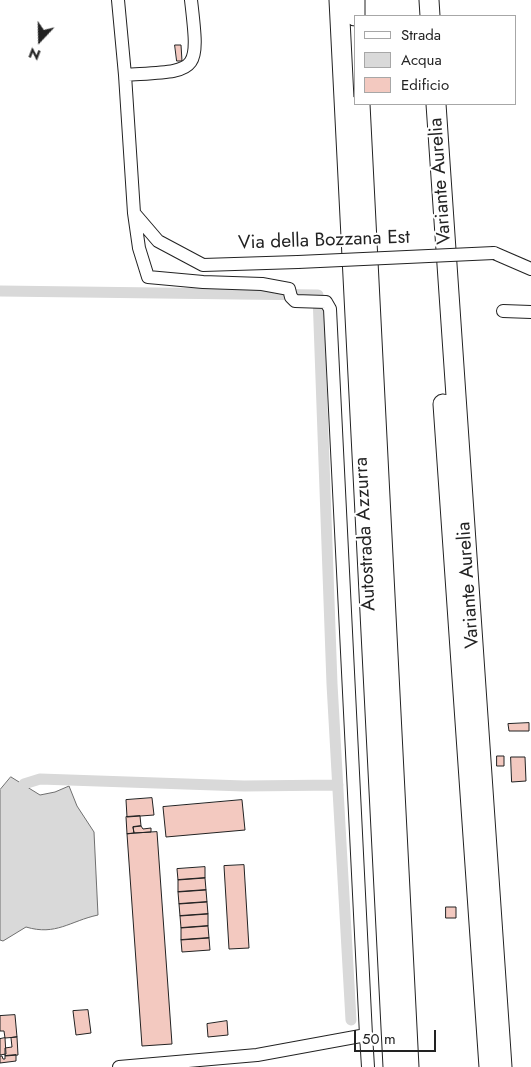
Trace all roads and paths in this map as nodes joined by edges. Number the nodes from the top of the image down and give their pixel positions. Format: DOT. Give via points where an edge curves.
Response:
graph roads {
  1 [pos="118,0"];
  2 [pos="191,0"];
  3 [pos="339,0"];
  4 [pos="355,0"];
  5 [pos="416,0"];
  6 [pos="429,0"];
  7 [pos="355,15"];
  8 [pos="418,15"];
  9 [pos="430,15"];
  10 [pos="125,75"];
  11 [pos="360,105"];
  12 [pos="423,105"];
  13 [pos="436,105"];
  14 [pos="134,213"];
  15 [pos="531,269"];
  16 [pos="504,311"];
  17 [pos="531,312"];
  18 [pos="366,1036"];
  19 [pos="119,1067"];
  20 [pos="368,1067"];
  21 [pos="393,1067"];
  22 [pos="409,1067"];
  23 [pos="488,1067"];
  24 [pos="502,1067"];
  1 -- 10 [label="street"];
  2 -- 10 [label="street" via="196,50 189,66 179,71"];
  3 -- 21 [label="highway, Autostrada Azzurra"];
  4 -- 7 [label="highway"];
  5 -- 8 [label="highway"];
  6 -- 9 [label="highway"];
  10 -- 14 [label="street"];
  11 -- 22 [label="highway, Autostrada Azzurra"];
  12 -- 23 [label="highway, Variante Aurelia"];
  13 -- 24 [label="highway, Variante Aurelia"];
  14 -- 15 [label="street, Via della Bozzana Est, bridge" via="158,241 203,265 494,253"];
  14 -- 18 [label="street" via="138,248 148,277 262,284 290,293 295,300 319,302 330,310"];
  16 -- 17 [label="street"];
  18 -- 19 [label="street" via="257,1055"];
  18 -- 20 [label="street"];
}
